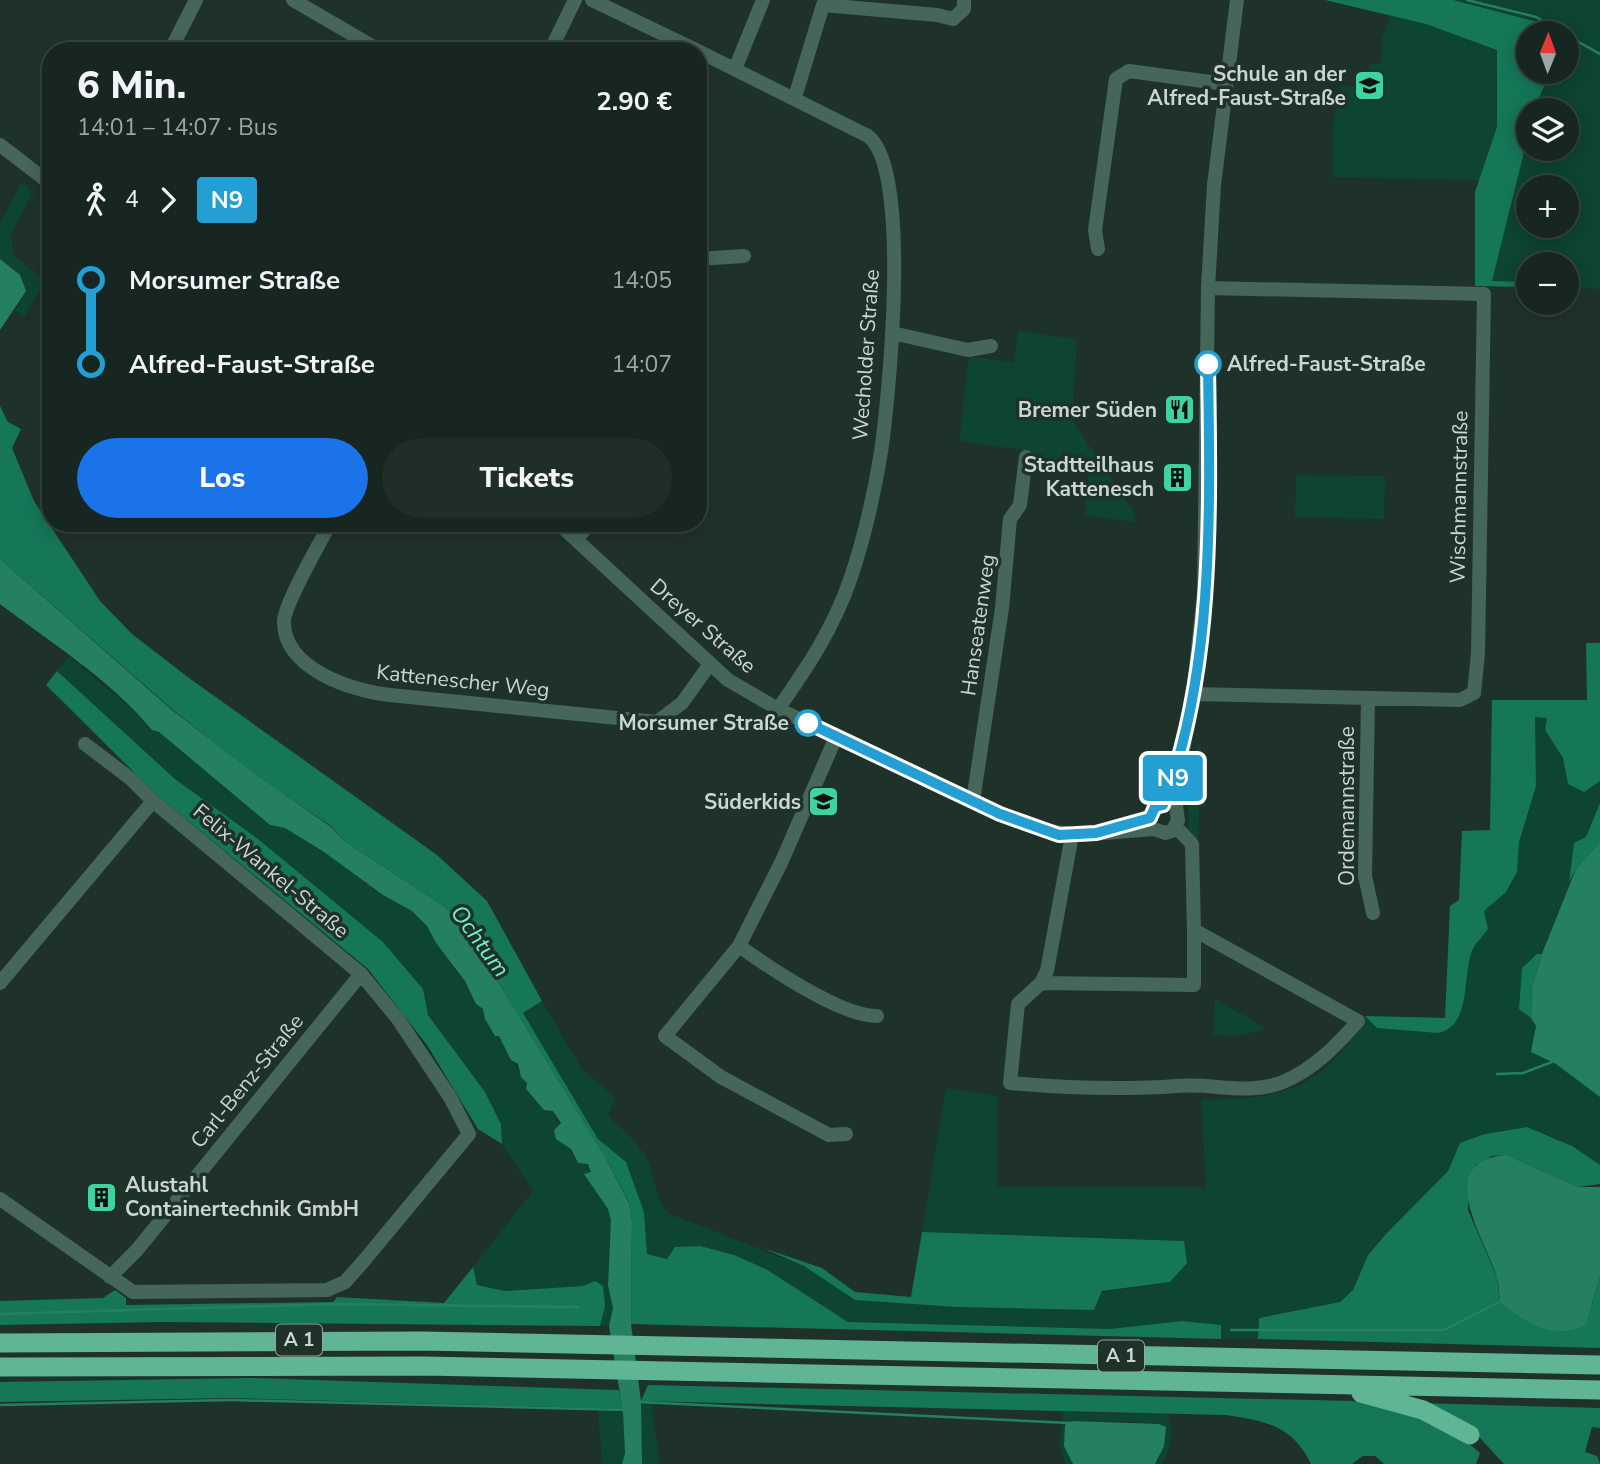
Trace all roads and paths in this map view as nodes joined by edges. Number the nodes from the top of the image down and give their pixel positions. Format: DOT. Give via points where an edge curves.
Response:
graph roads {
  1 [pos="196,0"];
  2 [pos="293,0"];
  3 [pos="575,0"];
  4 [pos="592,0"];
  5 [pos="763,0"];
  6 [pos="964,0"];
  7 [pos="1237,0"];
  8 [pos="175,42"];
  9 [pos="365,42"];
  10 [pos="554,42"];
  11 [pos="679,42"];
  12 [pos="707,55"];
  13 [pos="735,69"];
  14 [pos="1225,84"];
  15 [pos="795,97"];
  16 [pos="0,145"];
  17 [pos="42,177"];
  18 [pos="1098,249"];
  19 [pos="744,256"];
  20 [pos="707,259"];
  21 [pos="1208,288"];
  22 [pos="892,333"];
  23 [pos="991,346"];
  24 [pos="1026,457"];
  25 [pos="326,532"];
  26 [pos="568,532"];
  27 [pos="583,532"];
  28 [pos="576,539"];
  29 [pos="710,664"];
  30 [pos="1193,694"];
  31 [pos="1368,698"];
  32 [pos="778,709"];
  33 [pos="836,737"];
  34 [pos="85,744"];
  35 [pos="153,801"];
  36 [pos="973,802"];
  37 [pos="1171,814"];
  38 [pos="1152,824"];
  39 [pos="1072,835"];
  40 [pos="1373,913"];
  41 [pos="1194,930"];
  42 [pos="739,946"];
  43 [pos="361,974"];
  44 [pos="0,983"];
  45 [pos="1041,983"];
  46 [pos="877,1016"];
  47 [pos="846,1134"];
  48 [pos="0,1199"];
  49 [pos="110,1277"];
  50 [pos="0,1343"];
  51 [pos="1600,1365"];
  52 [pos="0,1367"];
  53 [pos="1322,1384"];
  54 [pos="1600,1390"];
  55 [pos="1469,1435"];
  1 -- 8 [label="street"];
  2 -- 9 [label="street"];
  3 -- 10 [label="street"];
  4 -- 11 [label="street, Wecholder Straße"];
  5 -- 13 [label="street"];
  6 -- 15 [label="street" via="964,9 953,19 823,5"];
  7 -- 14 [label="street"];
  12 -- 13 [label="street, Wecholder Straße"];
  13 -- 15 [label="street, Wecholder Straße"];
  14 -- 18 [label="street" via="1129,71 1116,79 1094,230"];
  14 -- 21 [label="street" via="1213,185"];
  15 -- 22 [label="street, Wecholder Straße" via="868,136 881,150 891,212"];
  16 -- 17 [label="street"];
  19 -- 20 [label="street"];
  21 -- 30 [label="street" via="1207,526"];
  21 -- 31 [label="street, Wischmannstraße" via="1483,294 1474,693 1460,700"];
  22 -- 23 [label="street" via="968,350"];
  22 -- 32 [label="street, Wecholder Straße" via="880,453 850,579 820,648"];
  24 -- 36 [label="street, Hanseatenweg" via="1020,505 1010,519 1002,608"];
  25 -- 29 [label="street, Kattenescher Weg" via="284,620 289,644 299,656 349,687 657,722 681,703"];
  26 -- 28 [label="street, Dreyer Straße"];
  27 -- 28 [label="street"];
  28 -- 29 [label="street, Dreyer Straße"];
  29 -- 32 [label="street, Dreyer Straße"];
  30 -- 31 [label="street, Wischmannstraße"];
  30 -- 37 [label="street"];
  31 -- 40 [label="street, Ordemannstraße" via="1365,876"];
  32 -- 33 [label="street, Dreyer Straße"];
  33 -- 36 [label="street"];
  33 -- 42 [label="street"];
  34 -- 35 [label="street, Felix-Wankel-Straße"];
  35 -- 43 [label="street, Felix-Wankel-Straße"];
  35 -- 44 [label="street"];
  36 -- 39 [label="street" via="1023,823"];
  37 -- 38 [label="street" via="1155,807"];
  37 -- 38 [label="street" via="1165,833"];
  37 -- 41 [label="street" via="1192,844"];
  38 -- 39 [label="street"];
  39 -- 45 [label="street" via="1057,929"];
  41 -- 45 [label="street" via="1194,985"];
  41 -- 45 [label="street" via="1358,1021 1309,1067 1261,1088 1106,1089 1010,1083 1018,1004"];
  42 -- 46 [label="street" via="860,1016"];
  42 -- 47 [label="street" via="665,1036 721,1077 829,1135"];
  43 -- 49 [label="street, Carl-Benz-Straße" via="137,1250"];
  43 -- 49 [label="street, Felix-Wankel-Straße" via="397,1019 466,1124 469,1134 446,1164 345,1282 327,1290 133,1292"];
  48 -- 49 [label="street"];
  50 -- 51 [label="highway, A 1" via="255,1340"];
  52 -- 53 [label="highway, A 1" via="601,1369"];
  53 -- 54 [label="highway, A 1"];
  53 -- 55 [label="highway" via="1423,1410"];
}
